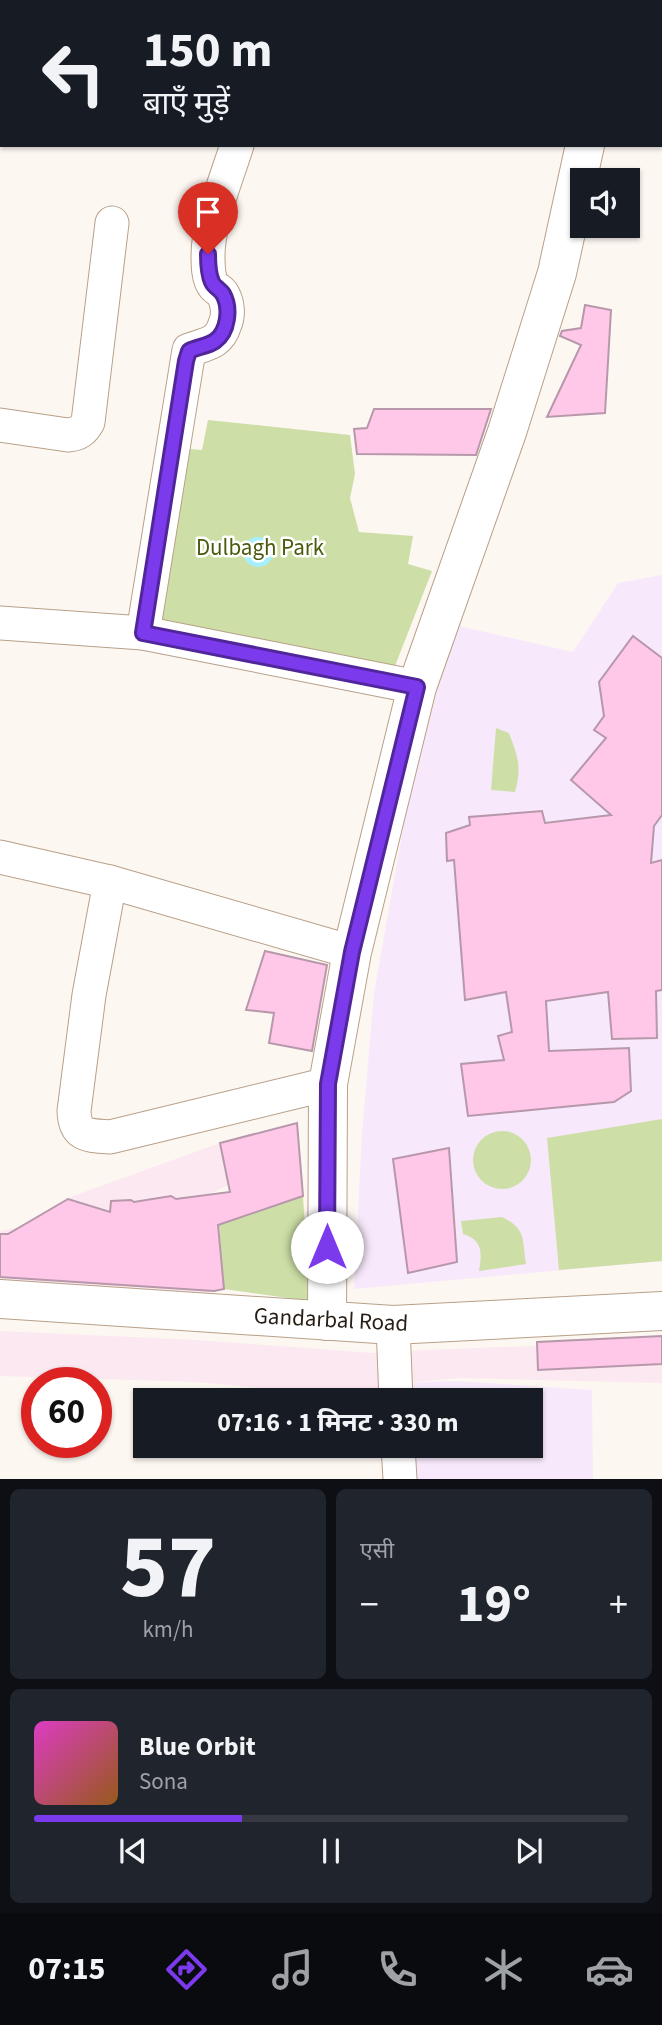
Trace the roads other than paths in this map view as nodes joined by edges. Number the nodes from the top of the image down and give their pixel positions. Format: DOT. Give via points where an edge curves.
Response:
graph roads {
  1 [pos="236,147"];
  2 [pos="585,147"];
  3 [pos="112,223"];
  4 [pos="0,425"];
  5 [pos="0,623"];
  6 [pos="143,633"];
  7 [pos="417,687"];
  8 [pos="0,857"];
  9 [pos="110,881"];
  10 [pos="352,952"];
  11 [pos="328,1084"];
  12 [pos="0,1299"];
  13 [pos="662,1311"];
  14 [pos="327,1321"];
  15 [pos="393,1325"];
  16 [pos="396,1388"];
  17 [pos="399,1458"];
  18 [pos="400,1479"];
  1 -- 6 [label="street" via="208,254 213,285 228,308 226,322 221,336 189,351 186,361"];
  2 -- 7 [label="main road" via="557,273 507,432"];
  3 -- 4 [label="street" via="88,422 84,429 68,435"];
  5 -- 6 [label="street"];
  6 -- 7 [label="street"];
  7 -- 10 [label="main road"];
  8 -- 9 [label="street"];
  9 -- 10 [label="street"];
  9 -- 11 [label="street" via="74,1111 74,1125 81,1132 110,1137"];
  10 -- 11 [label="main road"];
  11 -- 14 [label="main road"];
  12 -- 14 [label="main road, Gandarbal Road"];
  13 -- 15 [label="main road, Gandarbal Road"];
  14 -- 15 [label="main road, Gandarbal Road"];
  15 -- 16 [label="street"];
  17 -- 18 [label="street"];
}
